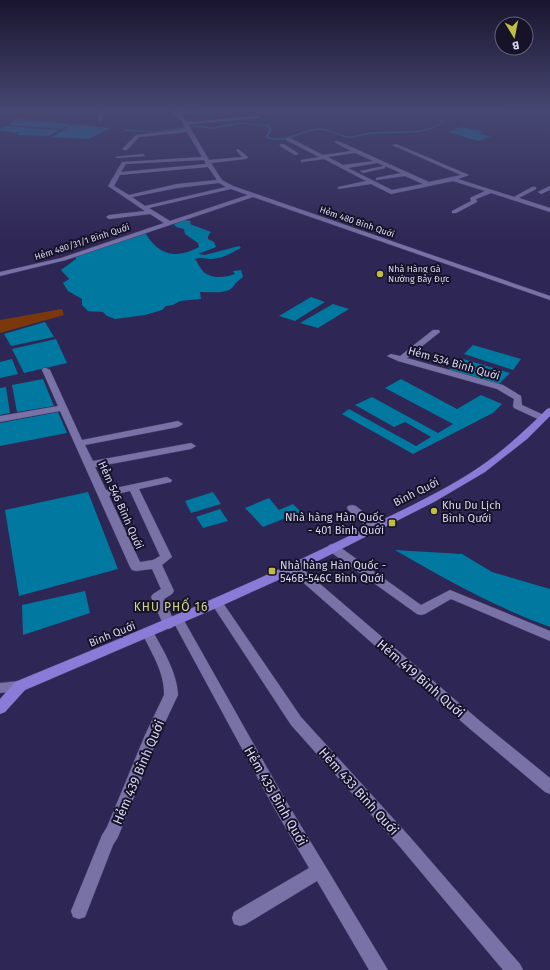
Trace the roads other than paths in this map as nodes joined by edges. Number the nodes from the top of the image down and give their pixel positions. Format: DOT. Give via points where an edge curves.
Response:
graph roads {
  1 [pos="203,154"];
  2 [pos="217,154"];
  3 [pos="242,154"];
  4 [pos="315,154"];
  5 [pos="337,154"];
  6 [pos="339,154"];
  7 [pos="364,154"];
  8 [pos="416,154"];
  9 [pos="148,155"];
  10 [pos="118,157"];
  11 [pos="322,157"];
  12 [pos="349,159"];
  13 [pos="224,161"];
  14 [pos="303,161"];
  15 [pos="208,162"];
  16 [pos="379,162"];
  17 [pos="389,166"];
  18 [pos="341,167"];
  19 [pos="363,170"];
  20 [pos="399,171"];
  21 [pos="118,174"];
  22 [pos="406,174"];
  23 [pos="198,177"];
  24 [pos="219,178"];
  25 [pos="452,179"];
  26 [pos="188,181"];
  27 [pos="372,182"];
  28 [pos="428,184"];
  29 [pos="145,186"];
  30 [pos="231,187"];
  31 [pos="340,188"];
  32 [pos="534,188"];
  33 [pos="550,188"];
  34 [pos="490,191"];
  35 [pos="540,192"];
  36 [pos="496,193"];
  37 [pos="252,195"];
  38 [pos="127,197"];
  39 [pos="514,199"];
  40 [pos="481,200"];
  41 [pos="143,208"];
  42 [pos="549,209"];
  43 [pos="151,212"];
  44 [pos="454,212"];
  45 [pos="109,217"];
  46 [pos="169,223"];
  47 [pos="0,274"];
  48 [pos="550,298"];
  49 [pos="436,332"];
  50 [pos="391,356"];
  51 [pos="401,359"];
  52 [pos="46,370"];
  53 [pos="63,408"];
  54 [pos="547,415"];
  55 [pos="0,419"];
  56 [pos="178,424"];
  57 [pos="79,442"];
  58 [pos="191,446"];
  59 [pos="90,466"];
  60 [pos="167,480"];
  61 [pos="133,487"];
  62 [pos="102,494"];
  63 [pos="352,508"];
  64 [pos="374,528"];
  65 [pos="333,548"];
  66 [pos="156,564"];
  67 [pos="294,568"];
  68 [pos="218,603"];
  69 [pos="174,622"];
  70 [pos="148,633"];
  71 [pos="550,636"];
  72 [pos="20,686"];
  73 [pos="0,688"];
  74 [pos="0,708"];
  75 [pos="550,787"];
  76 [pos="319,871"];
  77 [pos="79,911"];
  78 [pos="240,918"];
  79 [pos="379,970"];
  80 [pos="514,970"];
  1 -- 15 [label="street, Hẻm 480 Bình Quới"];
  2 -- 13 [label="street"];
  3 -- 13 [label="street" via="246,158"];
  4 -- 11 [label="street"];
  5 -- 11 [label="street"];
  6 -- 12 [label="street"];
  7 -- 16 [label="street"];
  8 -- 25 [label="street" via="466,175"];
  9 -- 10 [label="street"];
  11 -- 14 [label="street"];
  11 -- 18 [label="street"];
  13 -- 15 [label="street"];
  15 -- 21 [label="street"];
  15 -- 21 [label="street" via="124,163"];
  15 -- 24 [label="street, Hẻm 480 Bình Quới"];
  16 -- 17 [label="street"];
  16 -- 18 [label="street"];
  17 -- 19 [label="street"];
  17 -- 20 [label="street"];
  18 -- 27 [label="street"];
  20 -- 22 [label="street"];
  20 -- 22 [label="street" via="380,177"];
  21 -- 38 [label="street" via="111,186"];
  22 -- 28 [label="street"];
  23 -- 24 [label="street"];
  24 -- 26 [label="street"];
  24 -- 30 [label="street, Hẻm 480 Bình Quới"];
  25 -- 28 [label="street"];
  25 -- 34 [label="street"];
  26 -- 29 [label="street"];
  26 -- 38 [label="street"];
  27 -- 28 [label="street" via="391,192"];
  27 -- 31 [label="street"];
  30 -- 37 [label="street, Hẻm 480 Bình Quới"];
  30 -- 41 [label="street"];
  32 -- 39 [label="street"];
  33 -- 35 [label="street"];
  34 -- 36 [label="street"];
  34 -- 44 [label="street" via="472,199 475,202"];
  36 -- 39 [label="street"];
  36 -- 40 [label="street"];
  37 -- 46 [label="street, Hẻm 480/31/1 Bình Quới"];
  37 -- 48 [label="street, Hẻm 480 Bình Quới"];
  38 -- 41 [label="street"];
  39 -- 42 [label="street"];
  41 -- 43 [label="street"];
  43 -- 45 [label="street"];
  43 -- 46 [label="street"];
  46 -- 47 [label="street, Hẻm 480/31/1 Bình Quới" via="57,260"];
  49 -- 51 [label="street"];
  50 -- 51 [label="street, Hẻm 534 Bình Quới"];
  51 -- 54 [label="street, Hẻm 534 Bình Quới" via="500,387 518,398 516,406"];
  52 -- 53 [label="street, Hẻm 546 Bình Quới"];
  53 -- 55 [label="street"];
  53 -- 57 [label="street, Hẻm 546 Bình Quới"];
  54 -- 64 [label="main road, Bình Quới" via="482,470"];
  56 -- 57 [label="street"];
  57 -- 59 [label="street, Hẻm 546 Bình Quới"];
  58 -- 59 [label="street"];
  59 -- 62 [label="street, Hẻm 546 Bình Quới"];
  60 -- 61 [label="street"];
  61 -- 62 [label="street"];
  61 -- 66 [label="street" via="166,557"];
  62 -- 66 [label="street, Hẻm 546 Bình Quới" via="136,567"];
  63 -- 64 [label="street"];
  64 -- 65 [label="main road, Bình Quới"];
  65 -- 67 [label="main road, Bình Quới"];
  65 -- 71 [label="street" via="421,611 450,594"];
  66 -- 69 [label="street" via="168,591 157,597"];
  67 -- 68 [label="main road, Bình Quới"];
  67 -- 75 [label="street, Hẻm 419 Bình Quới"];
  68 -- 69 [label="main road, Bình Quới"];
  68 -- 80 [label="street, Hẻm 433 Bình Quới" via="296,721 405,842"];
  69 -- 70 [label="main road, Bình Quới"];
  69 -- 76 [label="street, Hẻm 435 Bình Quới"];
  70 -- 72 [label="main road, Bình Quới"];
  70 -- 77 [label="street, Hẻm 439 Bình Quới" via="166,669 171,695 113,832 106,840"];
  72 -- 73 [label="street"];
  72 -- 74 [label="main road, Bình Quới"];
  76 -- 78 [label="street"];
  76 -- 79 [label="street, Hẻm 435 Bình Quới"];
}
